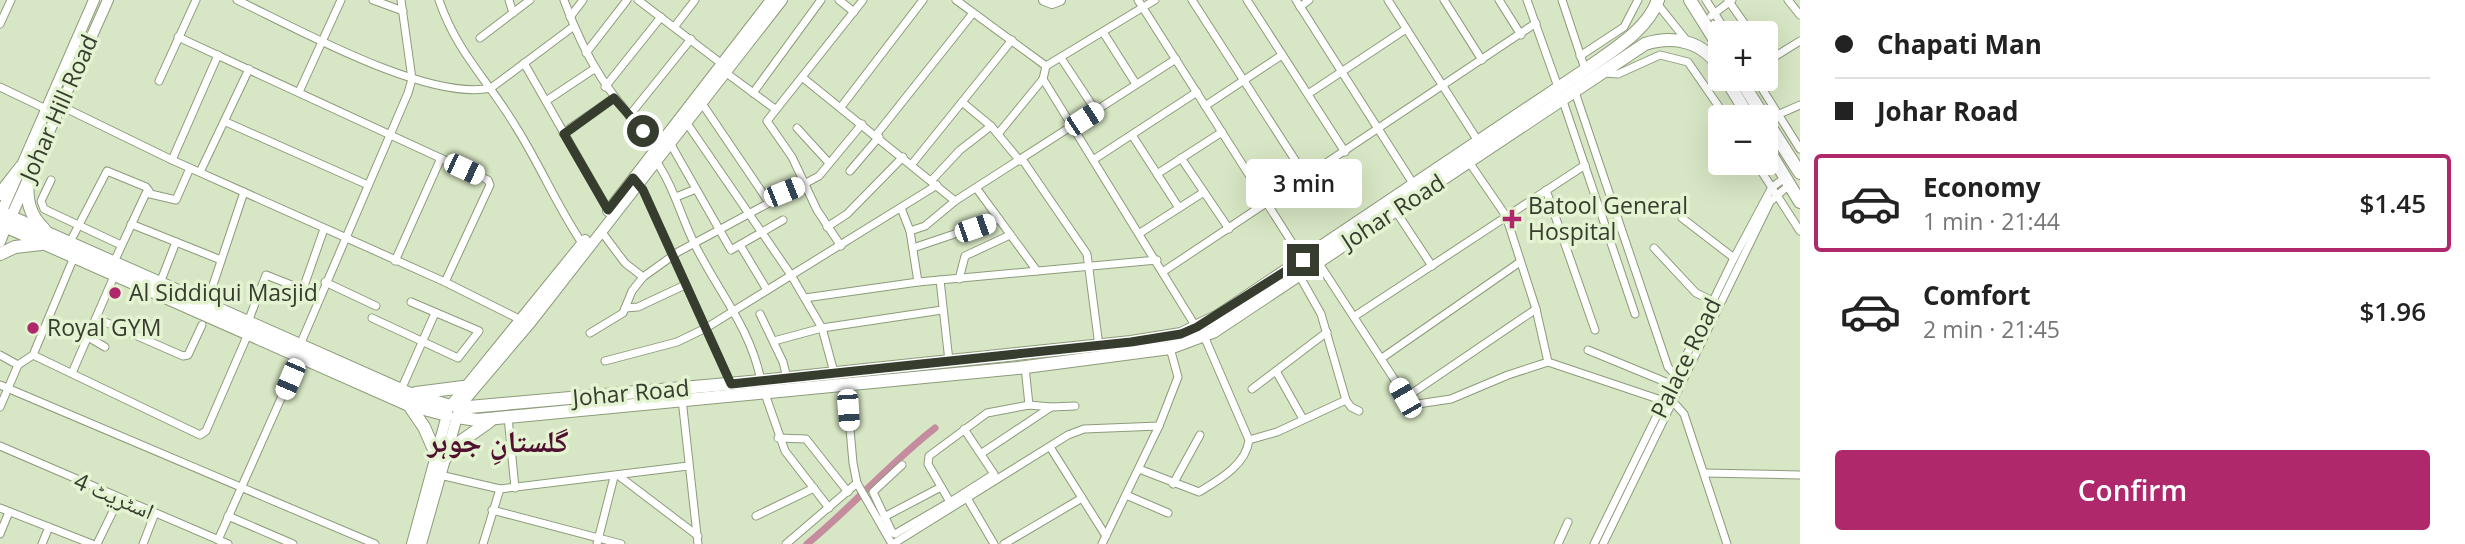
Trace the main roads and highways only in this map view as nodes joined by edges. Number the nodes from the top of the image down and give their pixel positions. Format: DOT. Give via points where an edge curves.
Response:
graph roads {
  1 [pos="1690,0"];
  2 [pos="1657,1"];
  3 [pos="1710,21"];
  4 [pos="1708,56"];
  5 [pos="1592,74"];
  6 [pos="1560,92"];
  7 [pos="1778,138"];
  8 [pos="1778,166"];
  9 [pos="1798,168"];
  10 [pos="0,194"];
  11 [pos="1800,202"];
  12 [pos="4,219"];
  13 [pos="47,239"];
  14 [pos="0,254"];
  15 [pos="114,268"];
  16 [pos="248,328"];
  17 [pos="1200,332"];
  18 [pos="839,380"];
  19 [pos="762,386"];
  20 [pos="463,387"];
  21 [pos="406,396"];
  22 [pos="453,410"];
  23 [pos="502,417"];
  1 -- 3 [label="main road"];
  2 -- 5 [label="main road, Johar Road" via="1654,11"];
  4 -- 5 [label="main road, Johar Road" via="1677,39 1646,44"];
  5 -- 6 [label="main road, Johar Road"];
  5 -- 6 [label="main road, Johar Road" via="1574,89"];
  6 -- 17 [label="main road, Johar Road" via="1478,141"];
  6 -- 17 [label="main road, Johar Road" via="1469,162 1299,275"];
  7 -- 9 [label="main road"];
  8 -- 11 [label="main road"];
  10 -- 13 [label="main road" via="24,173 26,198"];
  12 -- 13 [label="main road, Johar Road"];
  13 -- 14 [label="main road"];
  13 -- 15 [label="main road, Johar Road" via="74,257"];
  13 -- 15 [label="main road, Johar Road" via="70,242"];
  15 -- 16 [label="main road, Johar Road"];
  15 -- 16 [label="main road, Johar Road" via="206,303"];
  16 -- 21 [label="main road, Johar Road"];
  17 -- 18 [label="main road, Johar Road" via="949,361"];
  17 -- 18 [label="main road, Johar Road" via="1170,348 1025,367"];
  18 -- 19 [label="main road, Johar Road"];
  18 -- 19 [label="main road, Johar Road" via="787,378"];
  19 -- 22 [label="main road, Johar Road" via="731,384"];
  19 -- 23 [label="main road, Johar Road"];
  20 -- 21 [label="main road"];
  21 -- 22 [label="main road, Johar Road"];
  21 -- 23 [label="main road" via="440,457"];
  22 -- 23 [label="main road, Johar Road"];
}
